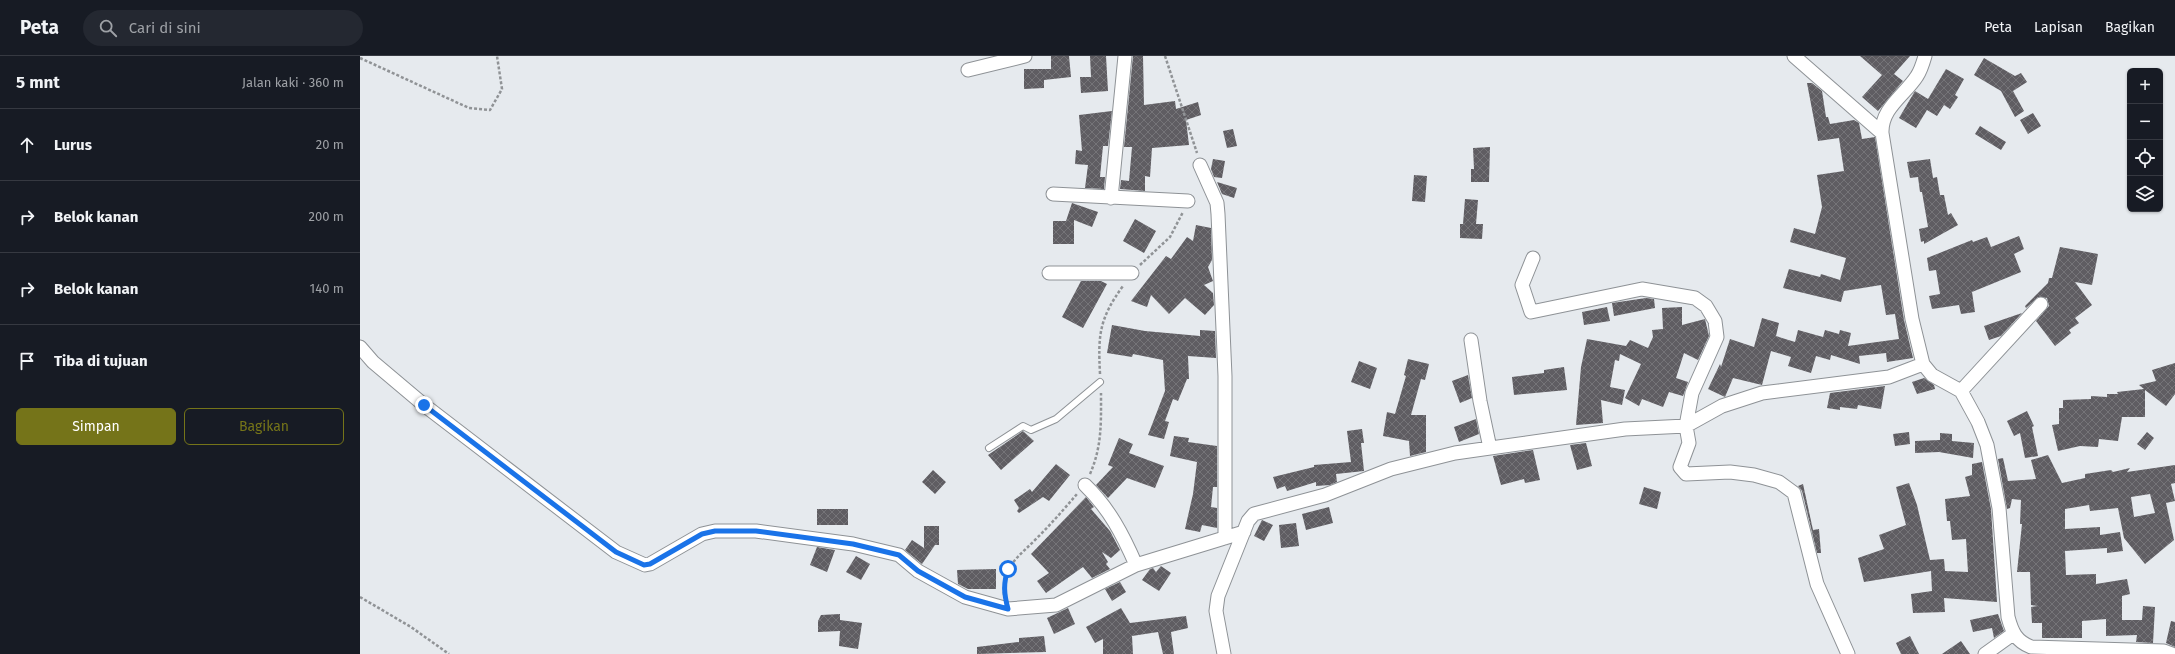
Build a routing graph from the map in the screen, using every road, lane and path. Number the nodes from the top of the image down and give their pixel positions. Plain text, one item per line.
1 (497, 56) edge
2 (1025, 56) edge
3 (1125, 56) edge
4 (1166, 56) edge
5 (1794, 56) edge
6 (1925, 56) edge
7 (360, 58) edge
8 (968, 70) dead end
9 (1882, 133) junction
10 (1200, 165) joint
11 (1053, 194) dead end
12 (1111, 198) junction
13 (1188, 201) joint
14 (1533, 258) dead end
15 (1049, 273) dead end
16 (1132, 273) junction
17 (2040, 304) dead end
18 (1471, 340) dead end
19 (360, 346) edge
20 (1923, 364) junction
21 (1100, 382) junction
22 (1961, 391) junction
23 (1686, 426) junction
24 (989, 448) dead end
25 (1490, 448) junction
26 (1085, 485) junction
27 (1244, 532) junction
28 (1225, 538) junction
29 (1136, 565) junction
30 (360, 596) edge
31 (1008, 609) junction
32 (2013, 634) junction
33 (449, 654) edge
34 (1224, 654) edge
35 (1848, 654) edge
36 (1985, 654) edge
37 (2172, 654) edge

1 - 7 path
2 - 8 street
3 - 12 street
4 - 10 path
5 - 9 street
6 - 9 street
9 - 20 street
10 - 28 street
11 - 12 street
12 - 13 street
13 - 16 path
14 - 23 street
15 - 16 street
16 - 21 path
17 - 22 street
18 - 25 street
19 - 31 street
20 - 22 street
20 - 23 street
21 - 24 lane
21 - 26 path
22 - 32 street
23 - 25 street
23 - 35 street
25 - 27 street
26 - 29 street
26 - 31 path
27 - 28 street
27 - 34 street
28 - 29 street
29 - 31 street
30 - 33 path
32 - 36 street
32 - 37 street

